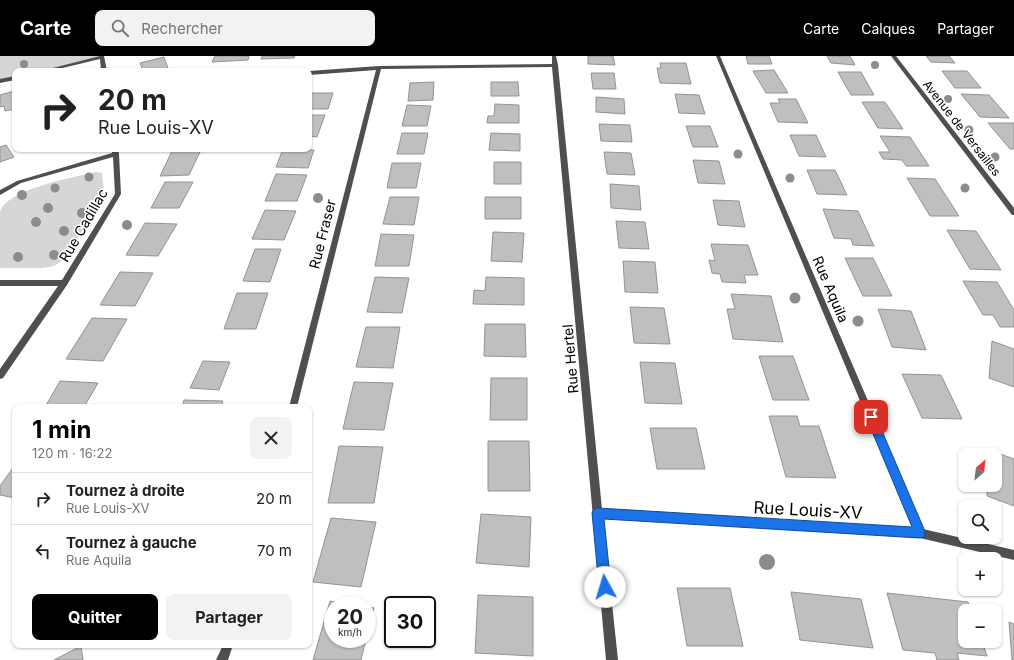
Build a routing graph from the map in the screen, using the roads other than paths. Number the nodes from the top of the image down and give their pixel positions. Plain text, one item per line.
1 (554, 56) edge
2 (718, 56) edge
3 (893, 56) edge
4 (102, 57) edge
5 (555, 65) junction
6 (56, 68) edge
7 (104, 68) edge
8 (379, 68) junction
9 (312, 73) edge
10 (12, 79) edge
11 (0, 81) edge
12 (115, 152) edge
13 (0, 193) edge
14 (1014, 213) edge
15 (0, 283) edge
16 (64, 283) junction
17 (0, 376) edge
18 (294, 404) edge
19 (598, 513) junction
20 (920, 533) junction
21 (1014, 555) edge
22 (227, 648) edge
23 (222, 660) edge
24 (612, 660) edge

1 - 5 street, Rue Hertel
2 - 20 street, Rue Aquila
3 - 14 street, Avenue de Versailles
4 - 6 street
4 - 7 street
5 - 8 street
5 - 19 street, Rue Hertel
8 - 9 street
8 - 18 street, Rue Fraser
10 - 11 street
12 - 13 street, Rue Cadillac
12 - 16 street, Rue Cadillac
15 - 16 street, Rue Cadillac
16 - 17 street, Rue Cadillac
19 - 20 street, Rue Louis-XV
19 - 24 street, Rue Hertel
20 - 21 street, Rue Louis-XV
22 - 23 street

